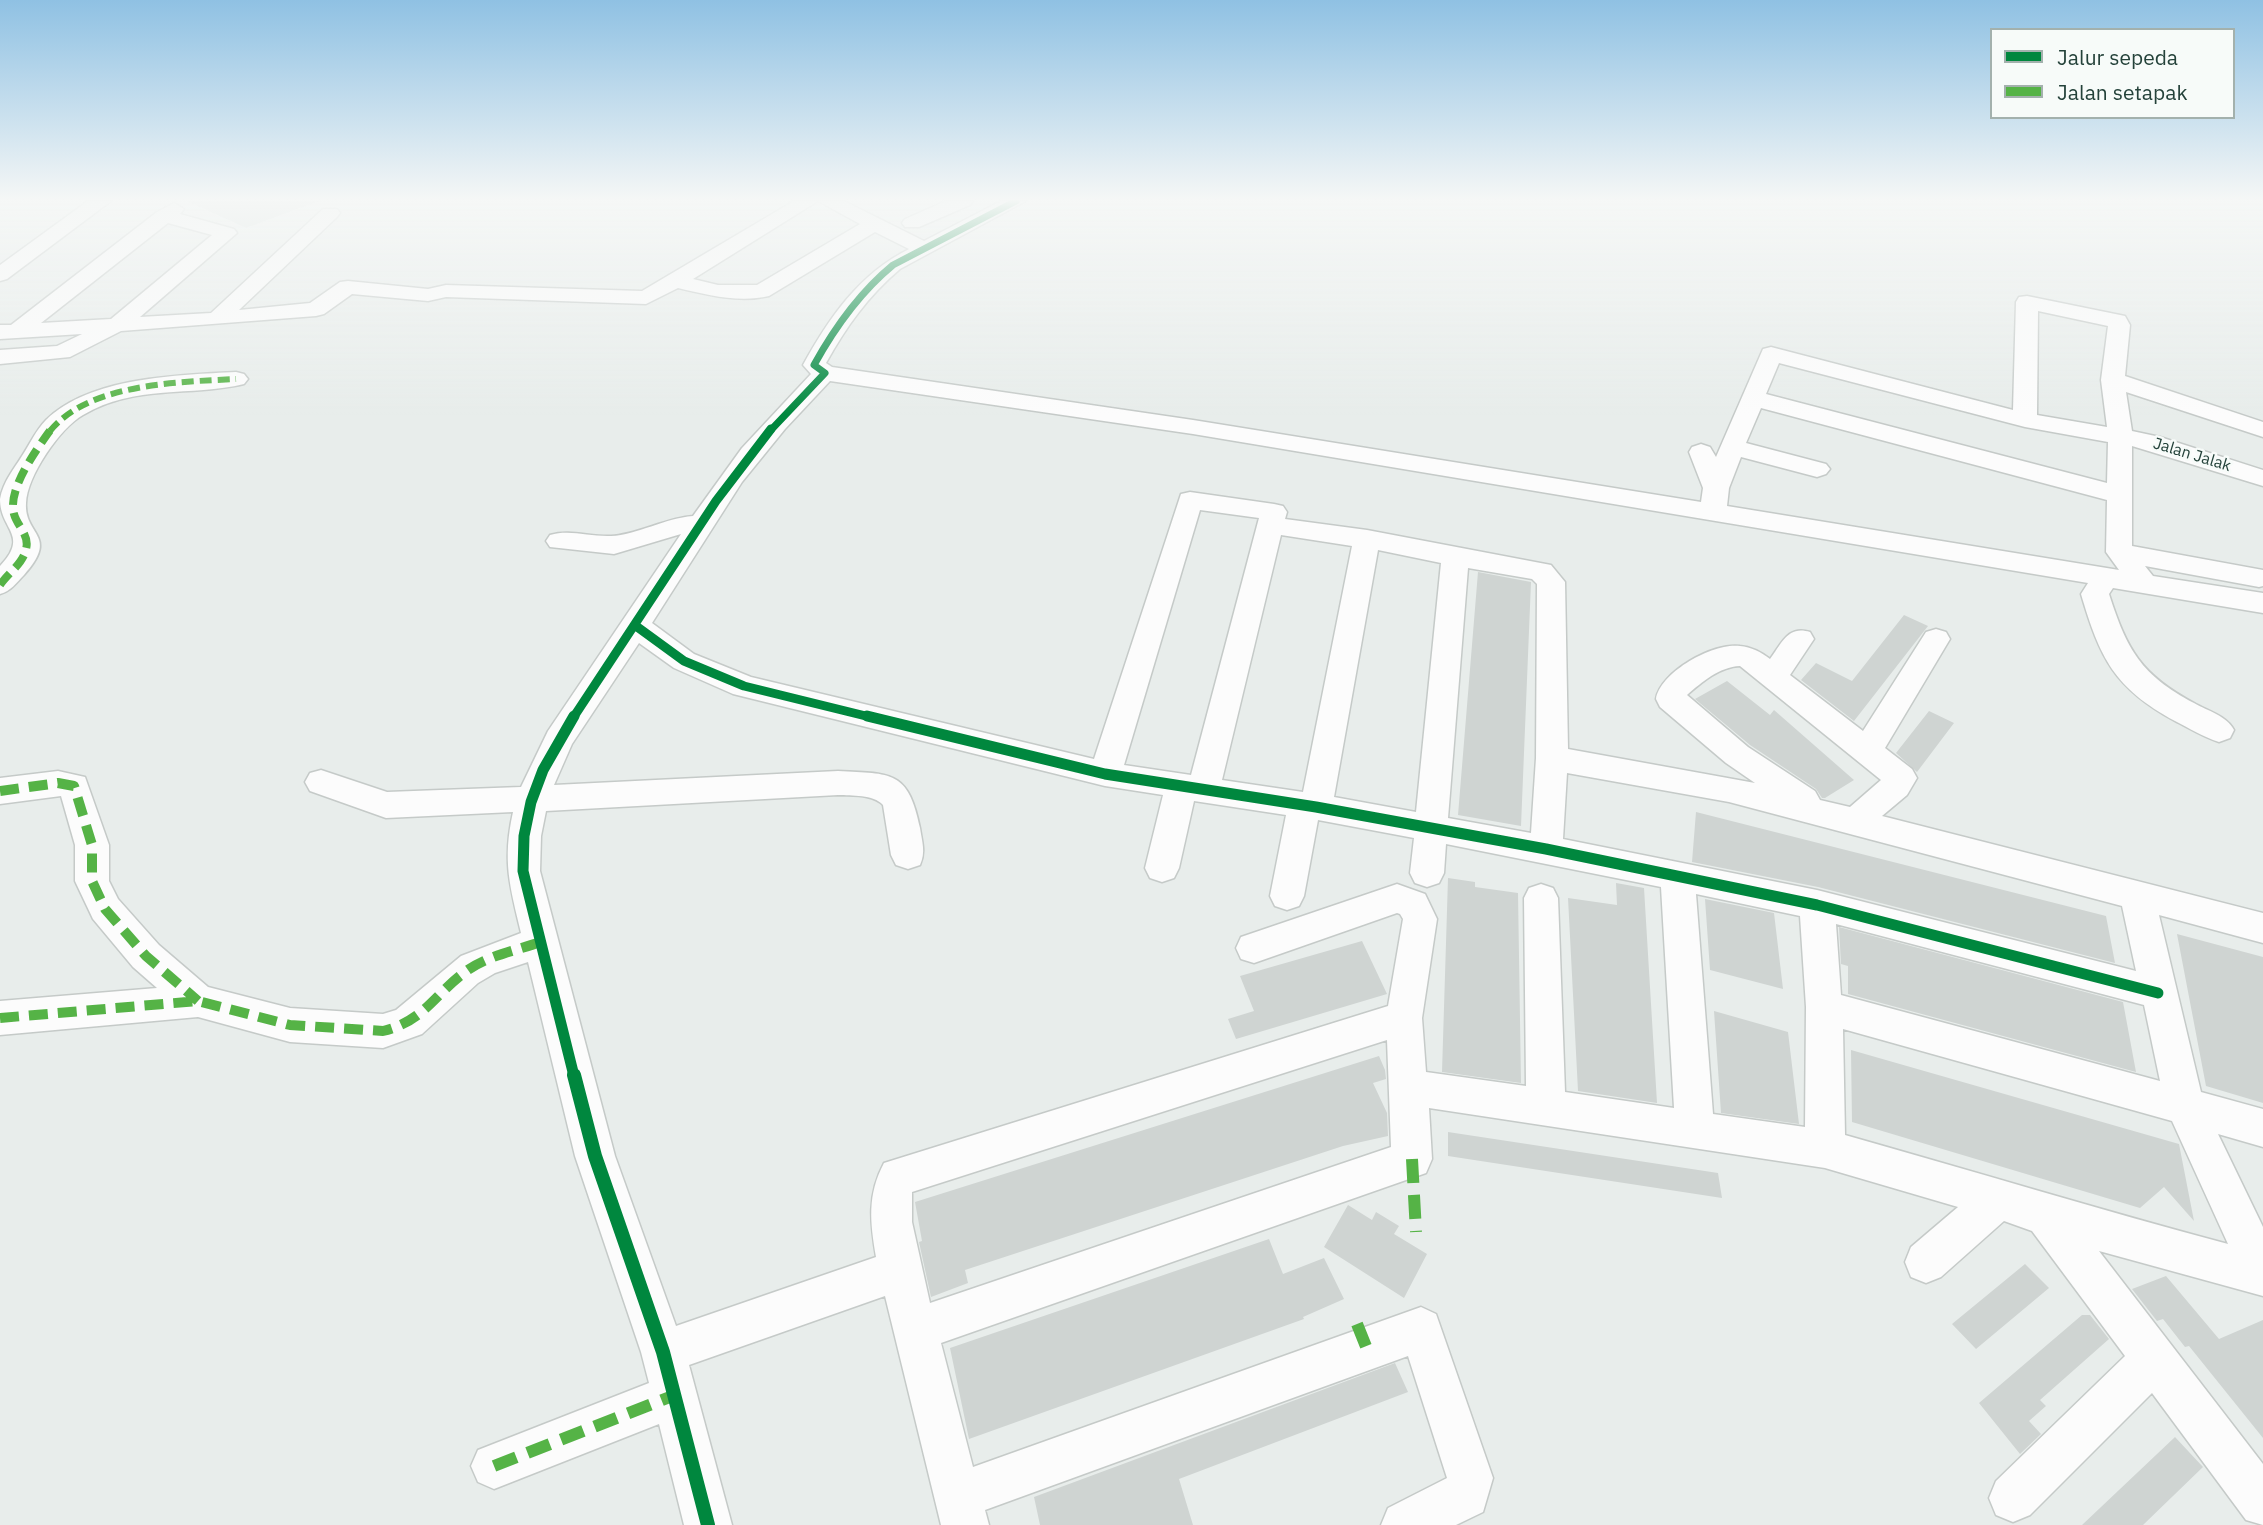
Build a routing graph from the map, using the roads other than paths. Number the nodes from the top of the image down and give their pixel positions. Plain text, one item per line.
1 (88, 272) edge
2 (180, 272) edge
3 (266, 272) edge
4 (690, 272) edge
5 (793, 272) edge
6 (885, 272) edge
7 (675, 281) junction
8 (217, 319) junction
9 (117, 325) junction
10 (8, 331) edge
11 (0, 357) edge
12 (821, 362) junction
13 (236, 379) dead end
14 (2113, 380) junction
15 (1752, 398) junction
16 (2025, 420) junction
17 (2263, 430) edge
18 (2120, 435) junction
19 (1733, 447) junction
20 (1701, 453) dead end
21 (1817, 469) dead end
22 (2263, 478) edge
23 (2120, 495) junction
24 (1715, 500) junction
25 (701, 524) junction
26 (1270, 525) junction
27 (1367, 539) junction
28 (559, 541) dead end
29 (1455, 557) junction
30 (2112, 564) junction
31 (0, 585) edge
32 (2261, 590) edge
33 (636, 626) junction
34 (1800, 639) dead end
35 (1936, 639) dead end
36 (1773, 677) junction
37 (2220, 730) dead end
38 (1868, 750) junction
39 (1552, 758) junction
40 (1105, 774) junction
41 (321, 782) dead end
42 (1192, 789) junction
43 (0, 791) edge
44 (533, 799) junction
45 (1310, 806) junction
46 (1864, 817) junction
47 (1429, 829) junction
48 (1546, 849) junction
49 (908, 855) dead end
50 (1162, 868) dead end
51 (1427, 873) dead end
52 (1678, 879) junction
53 (2137, 894) junction
54 (1287, 895) dead end
55 (1541, 898) dead end
56 (1816, 905) junction
57 (2263, 928) edge
58 (540, 942) junction
59 (1254, 948) dead end
60 (2158, 993) junction
61 (198, 1001) junction
62 (1824, 1007) junction
63 (0, 1018) edge
64 (1404, 1018) junction
65 (1408, 1087) junction
66 (2186, 1107) junction
67 (1546, 1108) junction
68 (2263, 1128) edge
69 (1695, 1130) junction
70 (1825, 1149) junction
71 (1999, 1199) junction
72 (2046, 1216) junction
73 (1926, 1262) dead end
74 (900, 1270) junction
75 (2263, 1274) edge
76 (915, 1329) junction
77 (663, 1352) junction
78 (2153, 1360) junction
79 (675, 1395) junction
80 (494, 1466) dead end
81 (2013, 1498) dead end
82 (2263, 1503) edge
83 (962, 1510) edge
84 (708, 1525) edge
85 (1405, 1525) edge

1 - 10 street
2 - 9 street
3 - 8 street
4 - 7 street
5 - 7 street
6 - 12 street
7 - 8 street
8 - 9 street
9 - 10 street
9 - 11 street
12 - 24 street
12 - 25 street
13 - 31 street
14 - 16 street
14 - 17 street
14 - 18 street
15 - 16 street, Jalan Jalak
15 - 19 street
15 - 23 street
16 - 18 street, Jalan Jalak
18 - 22 street, Jalan Jalak
18 - 23 street
19 - 21 street
19 - 24 street
20 - 24 street
23 - 30 street
24 - 30 street
25 - 28 street
25 - 33 street
26 - 27 street
26 - 40 street
26 - 42 street
27 - 29 street
27 - 45 street
29 - 39 street
29 - 47 street
30 - 32 street
30 - 32 street
30 - 37 street
33 - 40 street
33 - 44 street
34 - 36 street
35 - 38 street
36 - 38 street
36 - 46 street
38 - 46 street
39 - 46 street
39 - 48 street
40 - 42 street
41 - 44 street
42 - 45 street
42 - 50 street
43 - 61 street
44 - 49 street
44 - 58 street
45 - 47 street
45 - 54 street
46 - 53 street
47 - 48 street
47 - 51 street
48 - 52 street
52 - 56 street
52 - 69 street
53 - 57 street
53 - 60 street
55 - 67 street
56 - 60 street
56 - 62 street
58 - 61 street
58 - 77 street
59 - 64 street
60 - 66 street
61 - 63 street
62 - 66 street
62 - 70 street
64 - 65 street
64 - 74 street
65 - 67 street
65 - 76 street
66 - 68 street
66 - 75 street
67 - 69 street
69 - 70 street
70 - 71 street
71 - 72 street
71 - 73 street
72 - 75 street
72 - 78 street
74 - 76 street
74 - 77 street
76 - 83 street
77 - 79 street
78 - 81 street
78 - 82 street
79 - 80 street
79 - 84 street
83 - 85 street

